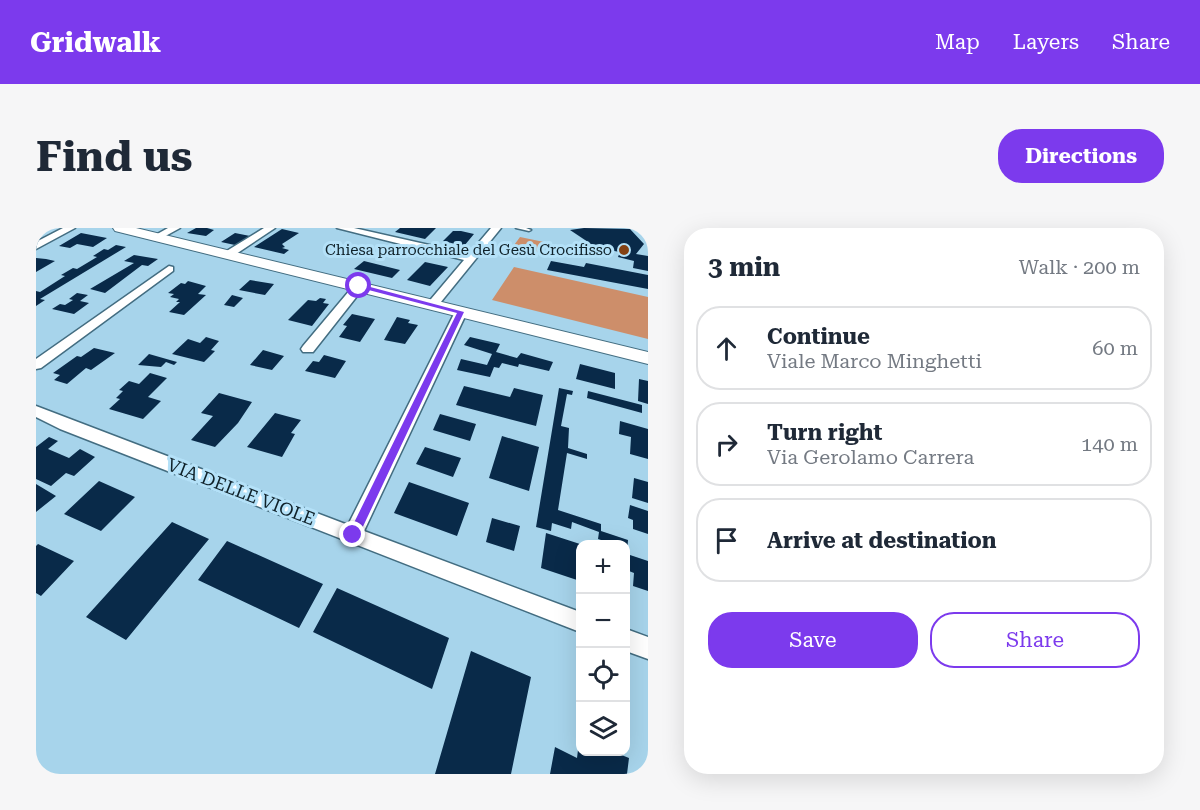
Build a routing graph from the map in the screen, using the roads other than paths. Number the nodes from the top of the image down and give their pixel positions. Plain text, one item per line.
1 (70, 228) edge
2 (120, 228) edge
3 (175, 228) edge
4 (270, 228) edge
5 (342, 228) edge
6 (496, 228) edge
7 (518, 228) edge
8 (529, 230) dead end
9 (157, 237) junction
10 (36, 246) edge
11 (228, 254) junction
12 (471, 258) junction
13 (170, 269) dead end
14 (359, 286) junction
15 (432, 305) junction
16 (461, 312) junction
17 (308, 349) dead end
18 (648, 358) edge
19 (36, 365) edge
20 (36, 411) edge
21 (353, 535) junction
22 (576, 620) edge
23 (630, 641) edge
24 (648, 648) edge

1 - 10 street
2 - 9 street
3 - 9 street
4 - 11 street
5 - 12 street
6 - 12 street
7 - 8 lane
9 - 11 street
11 - 14 street
12 - 15 street
13 - 19 street
14 - 15 street
14 - 17 street
15 - 16 street
16 - 18 street
16 - 21 street
20 - 21 street, VIA DELLE VIOLE
21 - 22 street, VIA DELLE VIOLE
23 - 24 street

